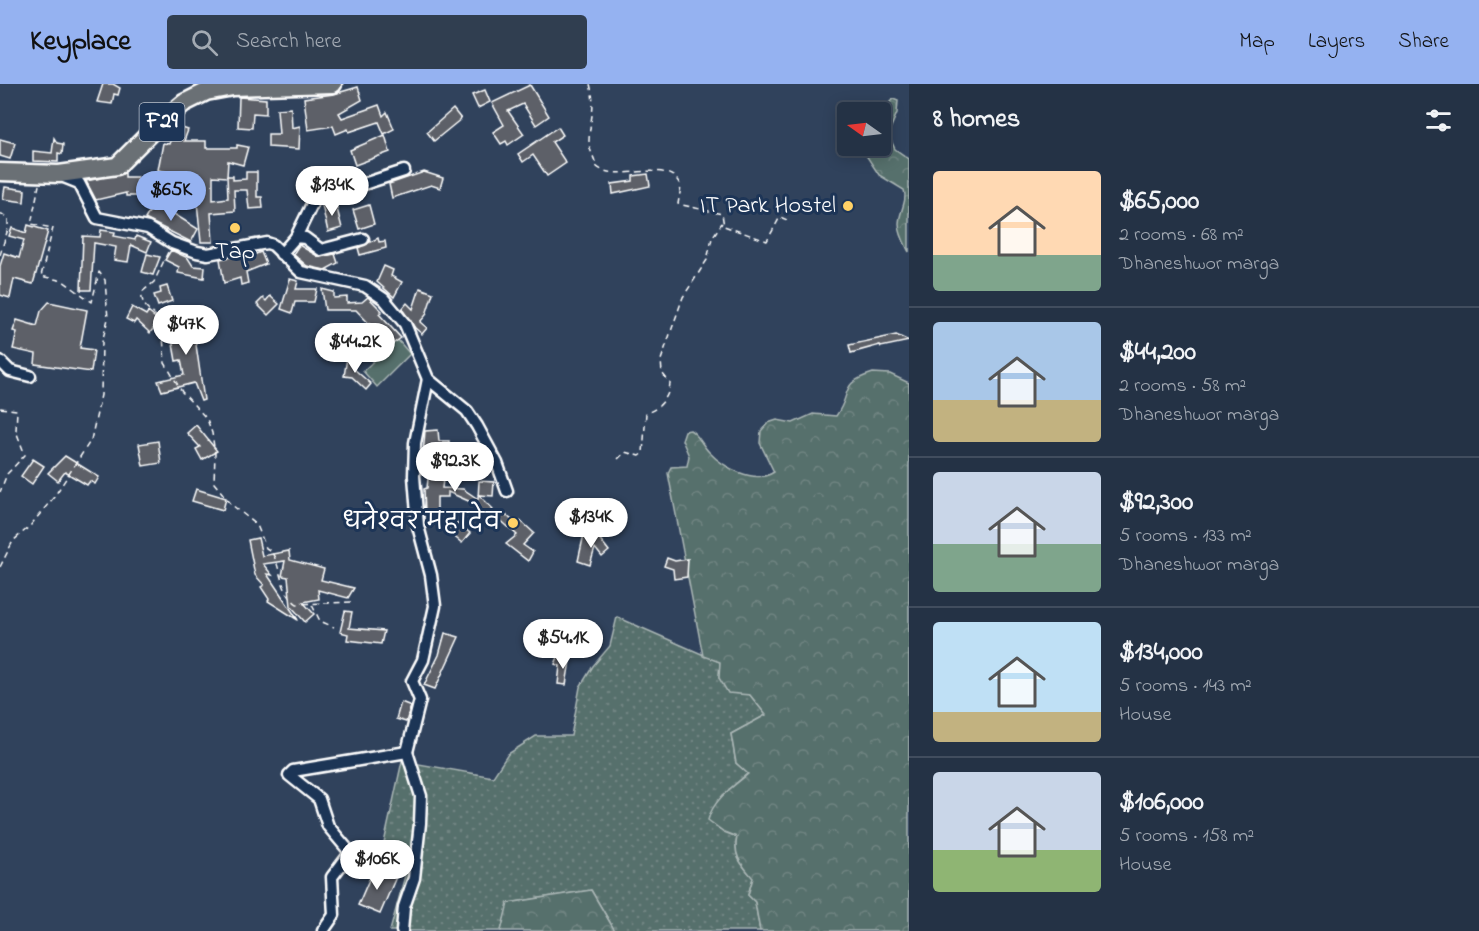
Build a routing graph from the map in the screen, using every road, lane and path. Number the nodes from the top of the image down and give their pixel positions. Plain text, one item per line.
1 (333, 84) edge
2 (590, 84) edge
3 (404, 171) dead end
4 (0, 172) edge
5 (41, 174) junction
6 (59, 174) junction
7 (0, 213) edge
8 (787, 220) dead end
9 (722, 222) junction
10 (296, 237) junction
11 (363, 238) dead end
12 (172, 243) junction
13 (281, 254) junction
14 (0, 255) edge
15 (0, 361) edge
16 (30, 376) dead end
17 (428, 379) junction
18 (0, 408) edge
19 (618, 459) dead end
20 (507, 491) dead end
21 (0, 492) edge
22 (0, 567) edge
23 (353, 602) dead end
24 (312, 604) junction
25 (334, 627) dead end
26 (407, 752) junction
27 (323, 931) edge
28 (402, 931) edge

1 - 6 main road, F29
2 - 9 path
3 - 10 street
4 - 5 main road, F29
5 - 6 main road, F29
5 - 22 path
6 - 12 street
7 - 14 path
8 - 9 path
9 - 19 path
10 - 11 street
10 - 13 street
12 - 13 street
12 - 24 path
13 - 17 street
15 - 16 street
17 - 20 street
17 - 26 street
18 - 21 path
23 - 24 path
24 - 25 path
26 - 27 street
26 - 28 street

